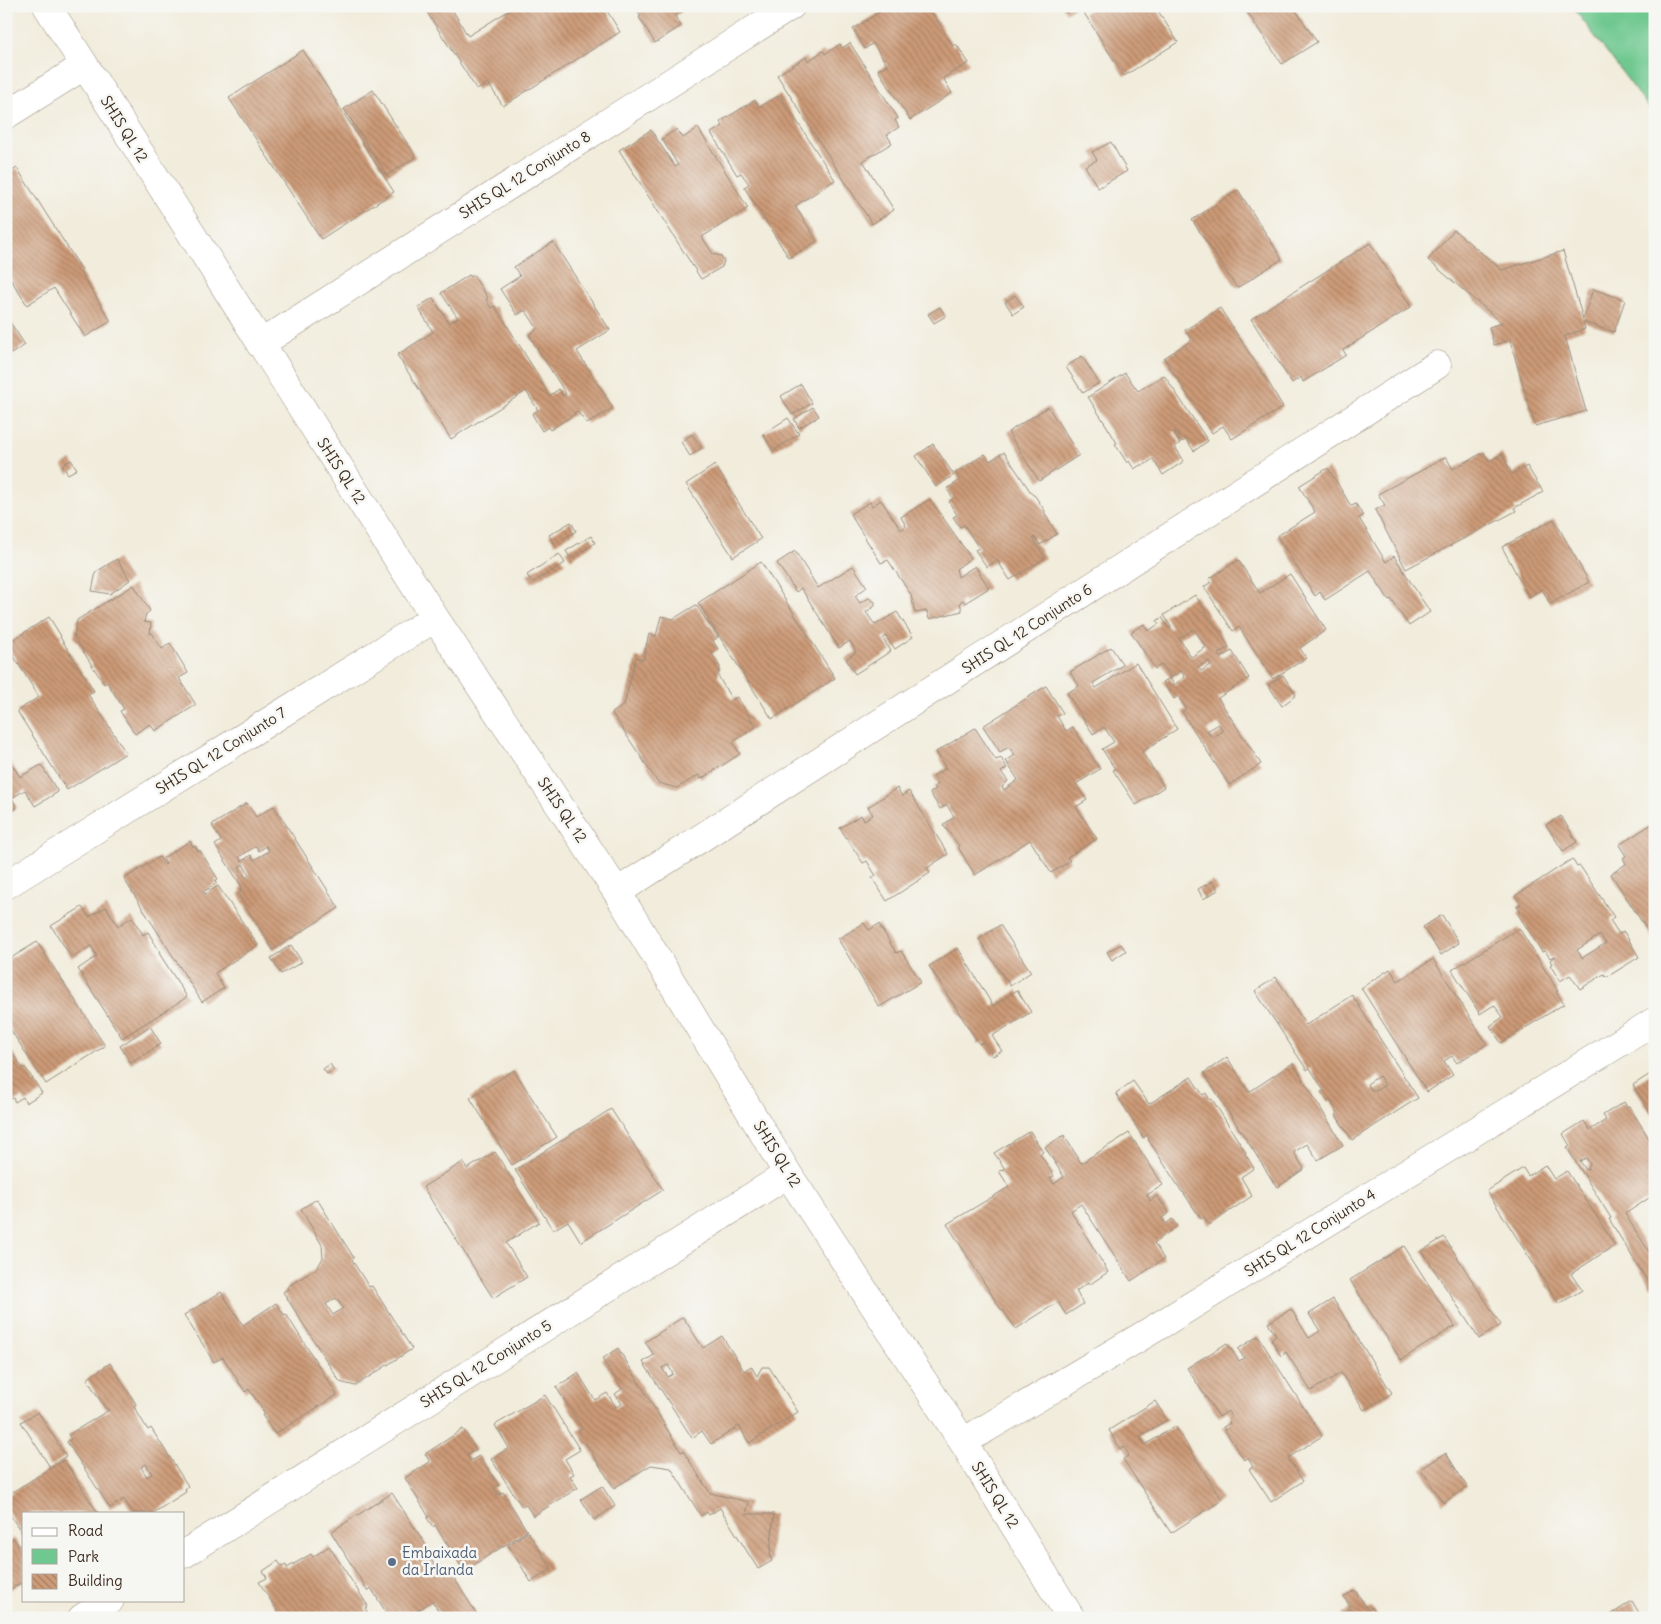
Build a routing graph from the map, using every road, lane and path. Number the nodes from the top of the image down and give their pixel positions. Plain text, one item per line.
1 (47, 6) edge
2 (791, 6) edge
3 (84, 66) junction
4 (6, 115) edge
5 (260, 344) junction
6 (1436, 365) dead end
7 (435, 618) junction
8 (6, 885) edge
9 (617, 892) junction
10 (1655, 1021) edge
11 (788, 1174) junction
12 (962, 1442) junction
13 (185, 1553) edge
14 (107, 1602) edge
15 (82, 1618) edge
16 (1071, 1618) edge

1 - 3 street, SHIS QL 12
2 - 5 street, SHIS QL 12 Conjunto 8
3 - 4 street
3 - 5 street, SHIS QL 12
5 - 7 street, SHIS QL 12
6 - 9 street, SHIS QL 12 Conjunto 6
7 - 8 street, SHIS QL 12 Conjunto 7
7 - 9 street, SHIS QL 12
9 - 11 street, SHIS QL 12
10 - 12 street, SHIS QL 12 Conjunto 4
11 - 12 street, SHIS QL 12
11 - 13 street, SHIS QL 12 Conjunto 5
12 - 16 street, SHIS QL 12
14 - 15 street

